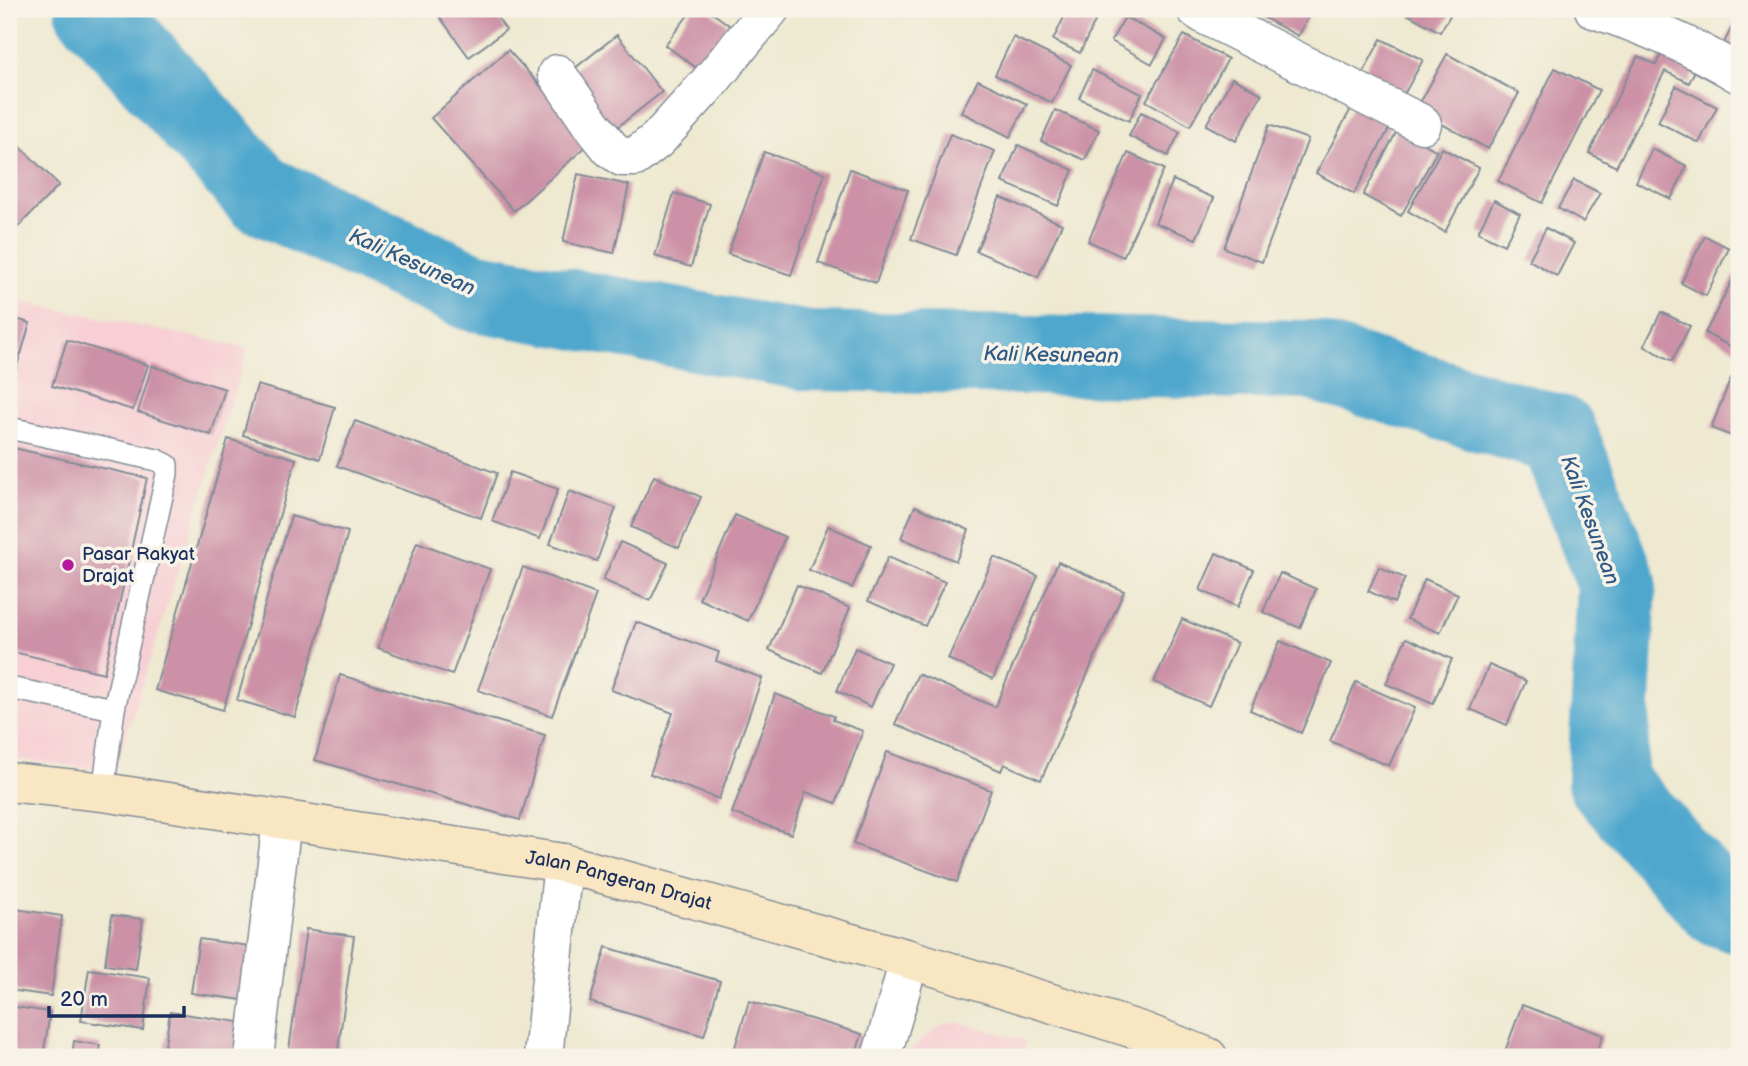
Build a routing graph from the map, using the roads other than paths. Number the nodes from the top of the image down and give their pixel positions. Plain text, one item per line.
1 (770, 9) edge
2 (1196, 9) edge
3 (1594, 9) edge
4 (556, 74) dead end
5 (1739, 74) edge
6 (1422, 124) dead end
7 (9, 428) edge
8 (9, 688) edge
9 (114, 709) junction
10 (9, 782) edge
11 (103, 792) junction
12 (282, 820) junction
13 (563, 863) junction
14 (909, 958) junction
15 (1191, 1054) edge
16 (254, 1057) edge
17 (543, 1057) edge
18 (881, 1057) edge

1 - 4 street
2 - 6 street
3 - 5 street
7 - 9 lane
8 - 9 lane
9 - 11 lane
10 - 11 street, Jalan Pangeran Drajat
11 - 12 street, Jalan Pangeran Drajat
12 - 13 street, Jalan Pangeran Drajat
12 - 16 street
13 - 14 street, Jalan Pangeran Drajat
13 - 17 street
14 - 15 street, Jalan Pangeran Drajat
14 - 18 street

